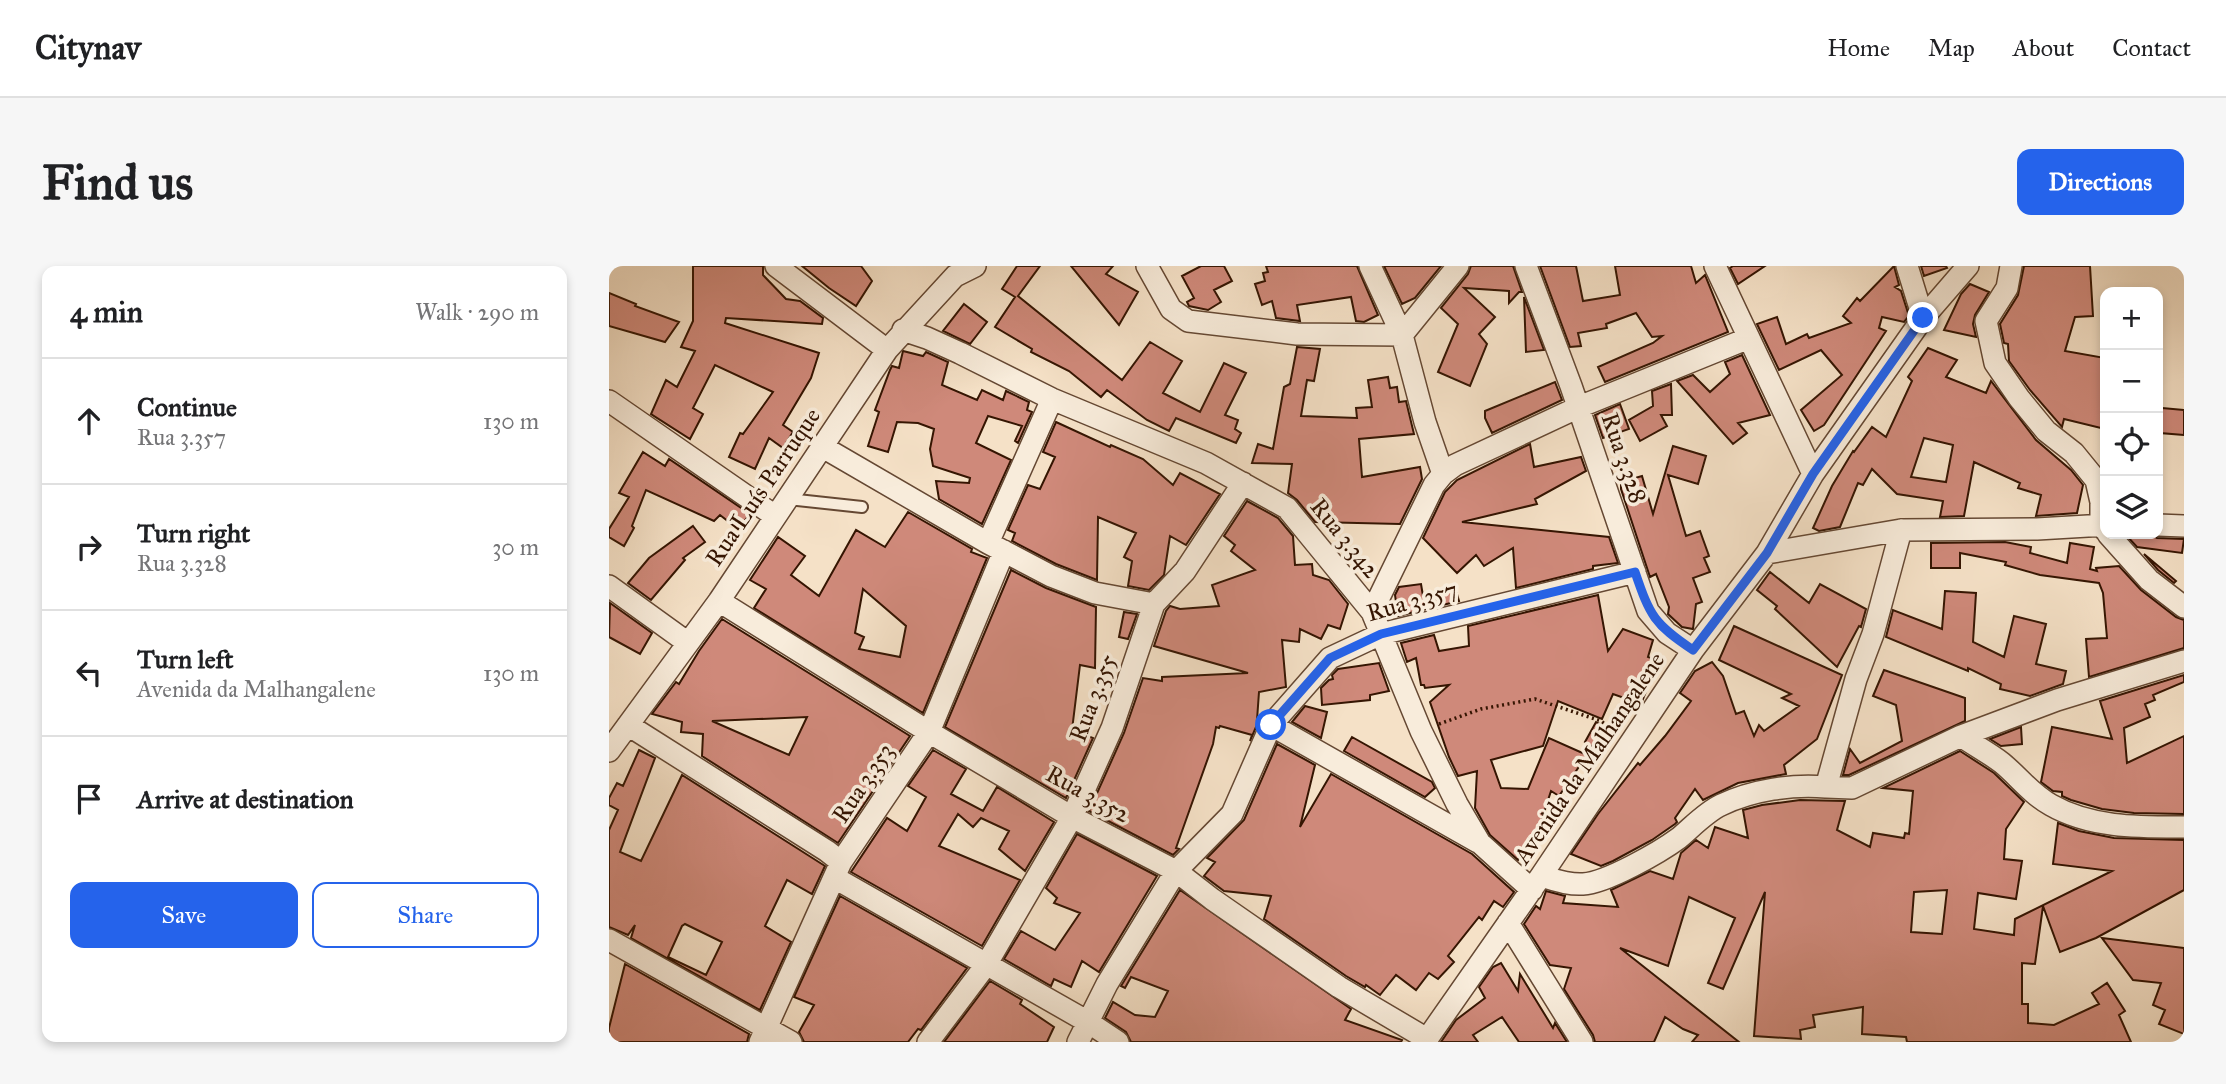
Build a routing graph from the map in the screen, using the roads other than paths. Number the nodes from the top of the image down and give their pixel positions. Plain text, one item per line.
1 (776, 266) edge
2 (975, 266) edge
3 (1147, 266) edge
4 (1370, 266) edge
5 (1458, 266) edge
6 (1526, 266) edge
7 (1715, 266) edge
8 (1907, 266) edge
9 (1968, 266) edge
10 (2011, 266) edge
11 (953, 271) edge
12 (1923, 318) junction
13 (903, 330) junction
14 (1402, 335) junction
15 (1748, 338) junction
16 (887, 349) junction
17 (1052, 399) junction
18 (609, 401) edge
19 (1579, 407) junction
20 (821, 446) junction
21 (1443, 474) junction
22 (1813, 474) junction
23 (1243, 483) junction
24 (2100, 498) edge
25 (781, 507) junction
26 (862, 507) dead end
27 (2163, 525) edge
28 (2184, 526) edge
29 (2100, 529) edge
30 (1902, 530) junction
31 (2113, 539) edge
32 (996, 547) junction
33 (1767, 553) junction
34 (1635, 572) junction
35 (609, 586) edge
36 (719, 601) junction
37 (1154, 604) junction
38 (2184, 607) edge
39 (1373, 612) junction
40 (1381, 634) junction
41 (688, 643) junction
42 (1693, 650) junction
43 (2184, 661) edge
44 (628, 725) junction
45 (1271, 725) junction
46 (929, 732) junction
47 (1961, 736) junction
48 (609, 751) edge
49 (1826, 787) junction
50 (1072, 817) junction
51 (2184, 827) edge
52 (1480, 843) junction
53 (838, 870) junction
54 (1176, 871) junction
55 (1536, 883) junction
56 (1508, 923) junction
57 (609, 940) edge
58 (986, 965) junction
59 (1088, 1022) junction
60 (763, 1035) edge
61 (1426, 1040) edge
62 (791, 1042) edge
63 (928, 1042) edge
64 (1078, 1042) edge
65 (1118, 1042) edge
66 (1582, 1042) edge

1 - 16 street
2 - 11 street, Rua Luís Parruque
3 - 14 street
4 - 14 street
5 - 14 street
6 - 19 street, Rua 3.328
7 - 15 street
8 - 12 street
9 - 12 street, Avenida da Malhangalene
10 - 24 street
11 - 13 street, Rua Luís Parruque
12 - 22 street, Avenida da Malhangalene
13 - 16 street, Rua Luís Parruque
13 - 17 street, Rua 3.342
14 - 21 street
15 - 19 street
15 - 22 street
16 - 20 street, Rua Luís Parruque
17 - 23 street, Rua 3.342
17 - 32 street, Rua 3.353
18 - 25 street
19 - 21 street
19 - 34 street, Rua 3.328
20 - 25 street, Rua Luís Parruque
20 - 32 street
21 - 39 street
22 - 33 street, Avenida da Malhangalene
23 - 37 street, Rua 3.355
23 - 39 street, Rua 3.342
25 - 26 lane
25 - 36 street, Rua Luís Parruque
27 - 28 street
29 - 30 street
30 - 33 street
30 - 49 street
31 - 38 street
32 - 37 street
32 - 46 street, Rua 3.353
33 - 42 street, Avenida da Malhangalene
34 - 40 street, Rua 3.357
34 - 42 street, Rua 3.328
35 - 41 street
36 - 41 street, Rua Luís Parruque
36 - 46 street, Rua 3.352
37 - 50 street, Rua 3.355
39 - 40 street, Rua 3.342
40 - 45 street, Rua 3.357
40 - 52 street, Rua 3.342
41 - 44 street, Rua Luís Parruque
42 - 55 street, Avenida da Malhangalene
43 - 47 street
44 - 48 street, Rua Luís Parruque
44 - 53 street
45 - 52 street
45 - 54 street, Rua 3.357
46 - 50 street, Rua 3.352
46 - 53 street, Rua 3.353
47 - 49 street
47 - 51 street
49 - 55 street
50 - 54 street, Rua 3.352
50 - 58 street, Rua 3.355
52 - 55 street, Rua 3.342
53 - 58 street
53 - 60 street, Rua 3.353
54 - 59 street, Rua 3.357
54 - 61 street, Rua 3.352
55 - 56 street, Avenida da Malhangalene
56 - 61 street, Avenida da Malhangalene
56 - 66 street
57 - 60 street
58 - 59 street
58 - 63 street, Rua 3.355
59 - 64 street, Rua 3.357
59 - 65 street
60 - 62 street

